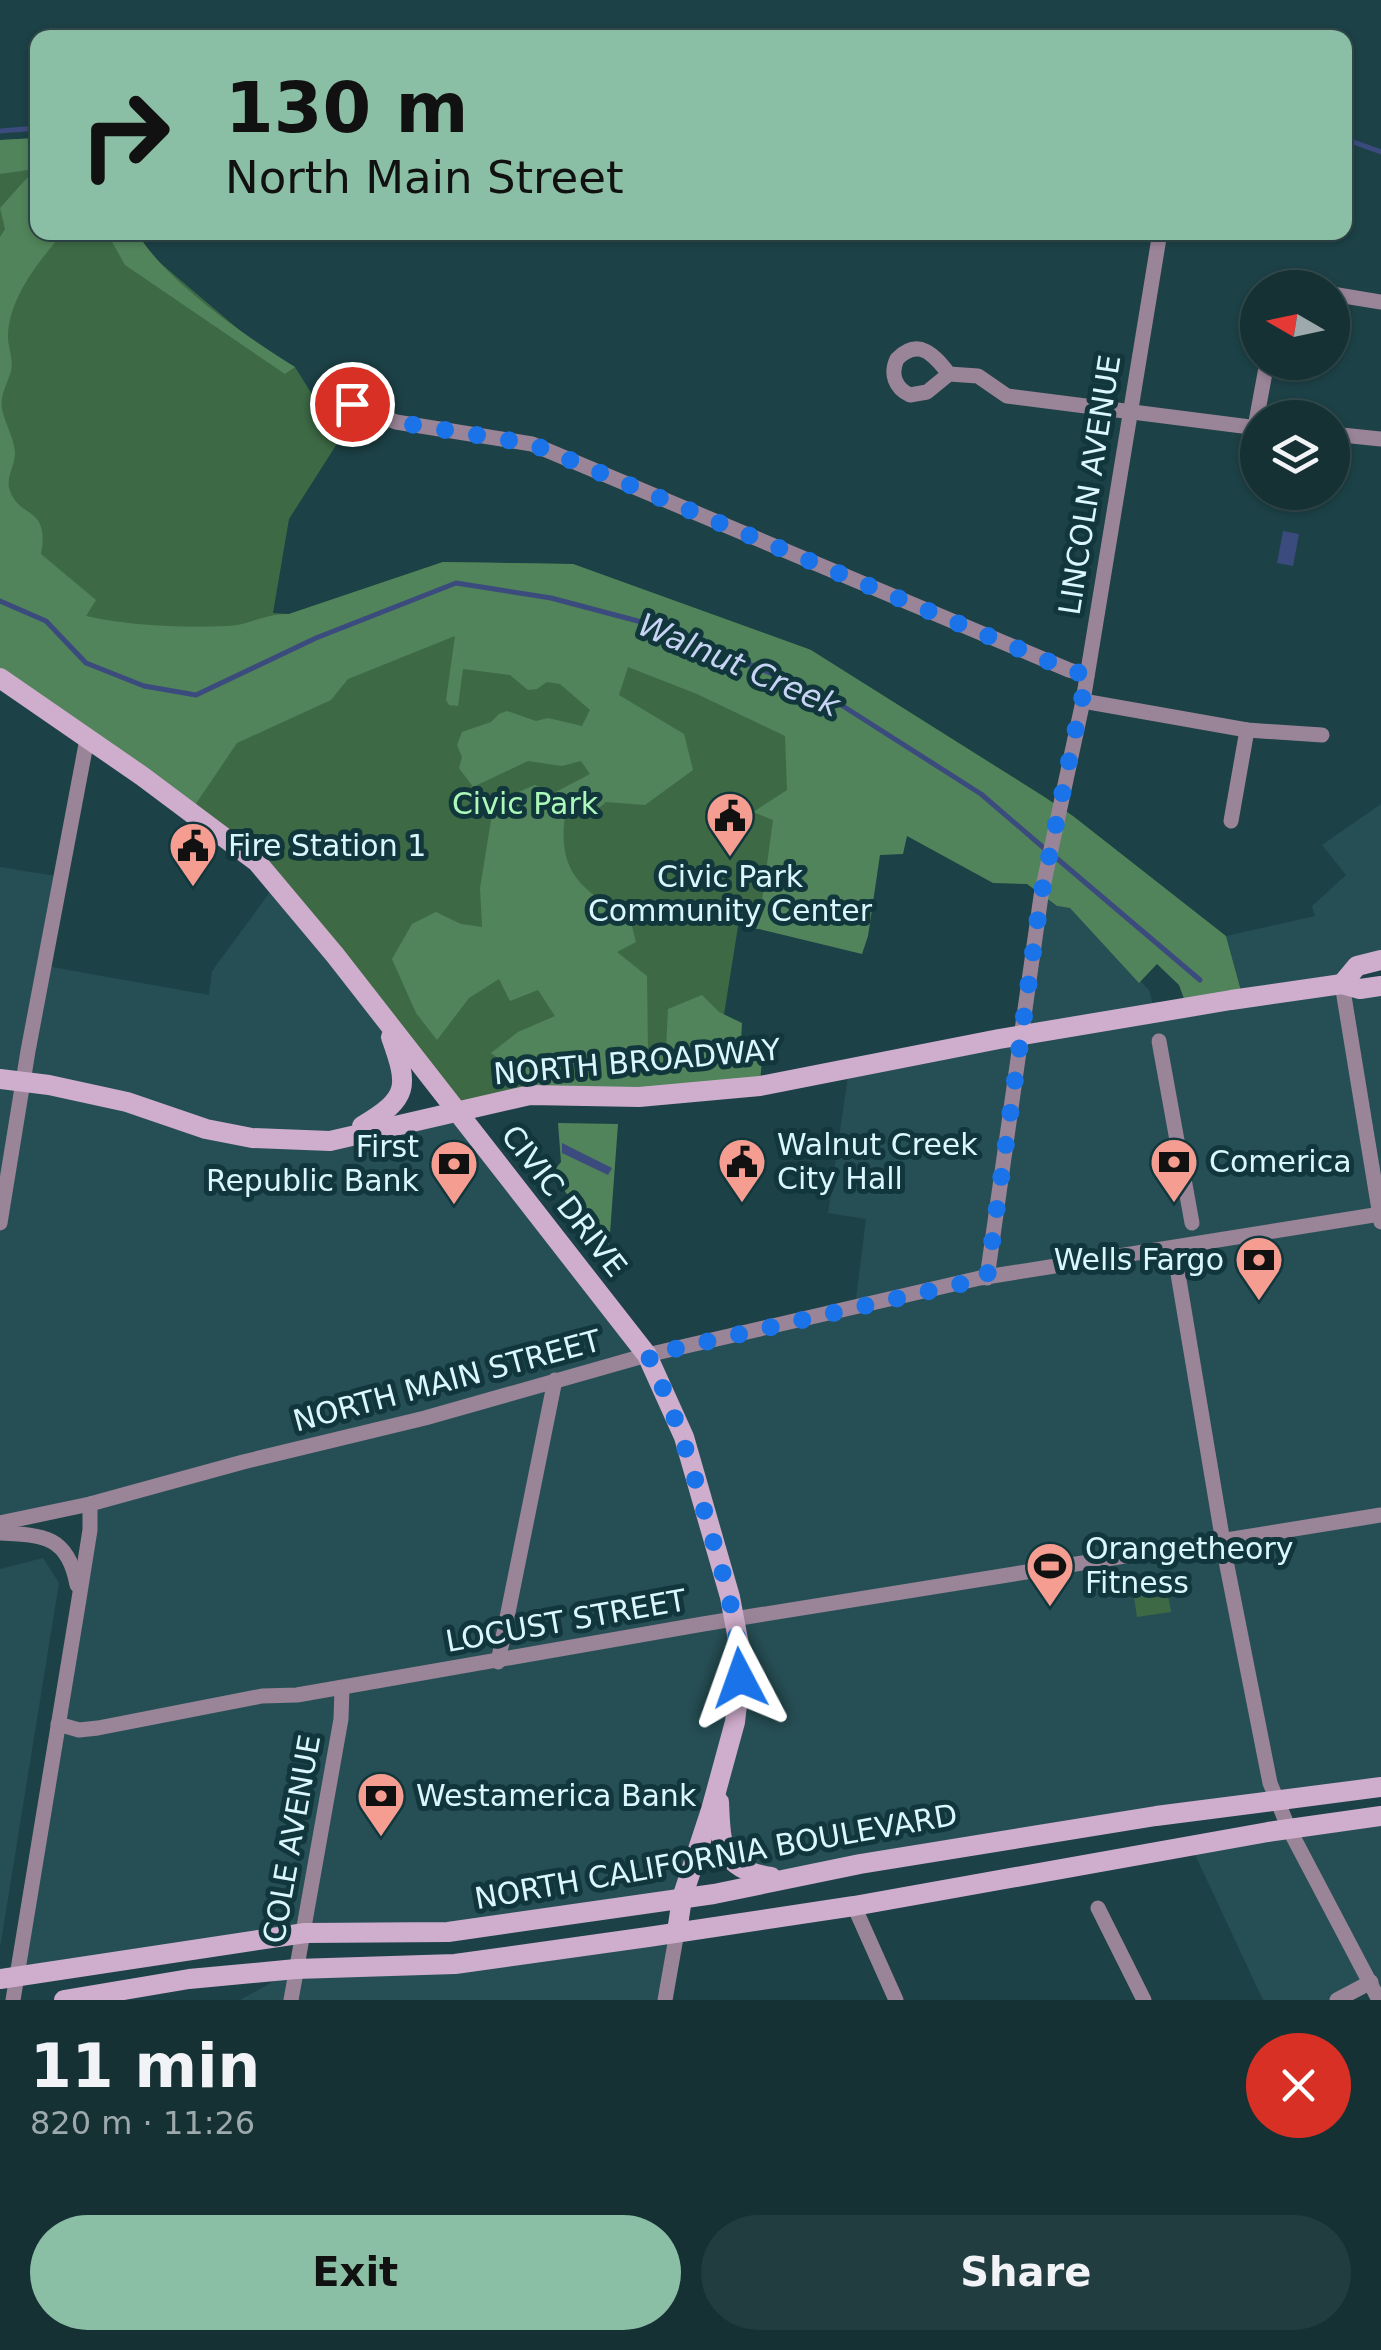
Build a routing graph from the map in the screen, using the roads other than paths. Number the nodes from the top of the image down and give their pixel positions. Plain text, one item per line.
1 (1159, 240) edge
2 (1350, 297) edge
3 (1381, 302) edge
4 (949, 374) dead end
5 (352, 404) dead end
6 (1130, 414) junction
7 (1240, 425) edge
8 (1350, 436) edge
9 (1381, 439) edge
10 (1087, 675) junction
11 (0, 678) edge
12 (1083, 700) junction
13 (1247, 730) junction
14 (1322, 734) dead end
15 (87, 739) junction
16 (1231, 821) dead end
17 (1381, 960) edge
18 (1342, 984) junction
19 (1381, 986) edge
20 (383, 1016) junction
21 (1020, 1037) junction
22 (1159, 1041) dead end
23 (0, 1079) edge
24 (24, 1081) junction
25 (458, 1112) junction
26 (338, 1140) junction
27 (1380, 1217) edge
28 (1192, 1222) dead end
29 (0, 1223) edge
30 (1174, 1250) junction
31 (987, 1278) junction
32 (648, 1355) junction
33 (555, 1380) junction
34 (90, 1504) junction
35 (1381, 1515) edge
36 (0, 1523) edge
37 (0, 1533) edge
38 (1223, 1540) junction
39 (80, 1599) junction
40 (735, 1620) junction
41 (498, 1662) junction
42 (342, 1688) junction
43 (58, 1724) junction
44 (718, 1784) junction
45 (1381, 1786) edge
46 (1276, 1801) junction
47 (1381, 1816) edge
48 (1289, 1829) junction
49 (782, 1879) junction
50 (682, 1898) junction
51 (854, 1906) junction
52 (1098, 1908) dead end
53 (676, 1932) junction
54 (305, 1933) junction
55 (296, 1969) junction
56 (9, 1978) edge
57 (1371, 1982) junction
58 (13, 2000) edge
59 (64, 2000) edge
60 (291, 2000) edge
61 (665, 2000) edge
62 (896, 2000) edge
63 (1144, 2000) edge
64 (1338, 2000) edge
65 (1379, 2000) edge

1 - 6 street, LINCOLN AVENUE
2 - 3 street
4 - 6 street
5 - 10 street
6 - 7 street
6 - 10 street, LINCOLN AVENUE
8 - 9 street
10 - 12 street, LINCOLN AVENUE
11 - 15 main road, CIVIC DRIVE
12 - 13 street
12 - 21 street, LINCOLN AVENUE
13 - 14 street
13 - 16 street
15 - 20 main road, CIVIC DRIVE
15 - 24 street
17 - 18 main road, NORTH BROADWAY
18 - 19 main road, NORTH BROADWAY
18 - 21 main road, NORTH BROADWAY
18 - 27 street
20 - 25 main road, CIVIC DRIVE
20 - 26 main road
21 - 25 main road, NORTH BROADWAY
21 - 31 street, LINCOLN AVENUE
22 - 28 street
23 - 24 main road, NORTH BROADWAY
24 - 26 main road, NORTH BROADWAY
24 - 29 street
25 - 26 main road, NORTH BROADWAY
25 - 32 main road, CIVIC DRIVE
27 - 30 street, NORTH MAIN STREET
30 - 31 street, NORTH MAIN STREET
30 - 38 street
31 - 32 street, NORTH MAIN STREET
32 - 33 street, NORTH MAIN STREET
32 - 40 main road, CIVIC DRIVE
33 - 34 street, NORTH MAIN STREET
33 - 41 street
34 - 36 street, NORTH MAIN STREET
34 - 39 street
35 - 38 street, LOCUST STREET
37 - 39 street
38 - 40 street, LOCUST STREET
38 - 46 street
39 - 43 street
40 - 41 street, LOCUST STREET
40 - 44 main road, CIVIC DRIVE
41 - 42 street, LOCUST STREET
42 - 43 street, LOCUST STREET
42 - 54 street, COLE AVENUE
43 - 56 street
44 - 49 main road
44 - 50 main road, CIVIC DRIVE
45 - 46 main road, NORTH CALIFORNIA BOULEVARD
46 - 48 street
46 - 49 main road, NORTH CALIFORNIA BOULEVARD
47 - 48 main road, NORTH CALIFORNIA BOULEVARD
48 - 51 main road, NORTH CALIFORNIA BOULEVARD
48 - 57 street
49 - 50 main road, NORTH CALIFORNIA BOULEVARD
50 - 53 main road, CIVIC DRIVE
50 - 54 main road, NORTH CALIFORNIA BOULEVARD
51 - 53 main road, NORTH CALIFORNIA BOULEVARD
51 - 62 street
52 - 63 street
53 - 55 main road, NORTH CALIFORNIA BOULEVARD
53 - 61 street
54 - 55 street, COLE AVENUE
54 - 56 main road, NORTH CALIFORNIA BOULEVARD
55 - 59 main road, NORTH CALIFORNIA BOULEVARD
55 - 60 street, COLE AVENUE
56 - 58 street
57 - 64 street
57 - 65 street

